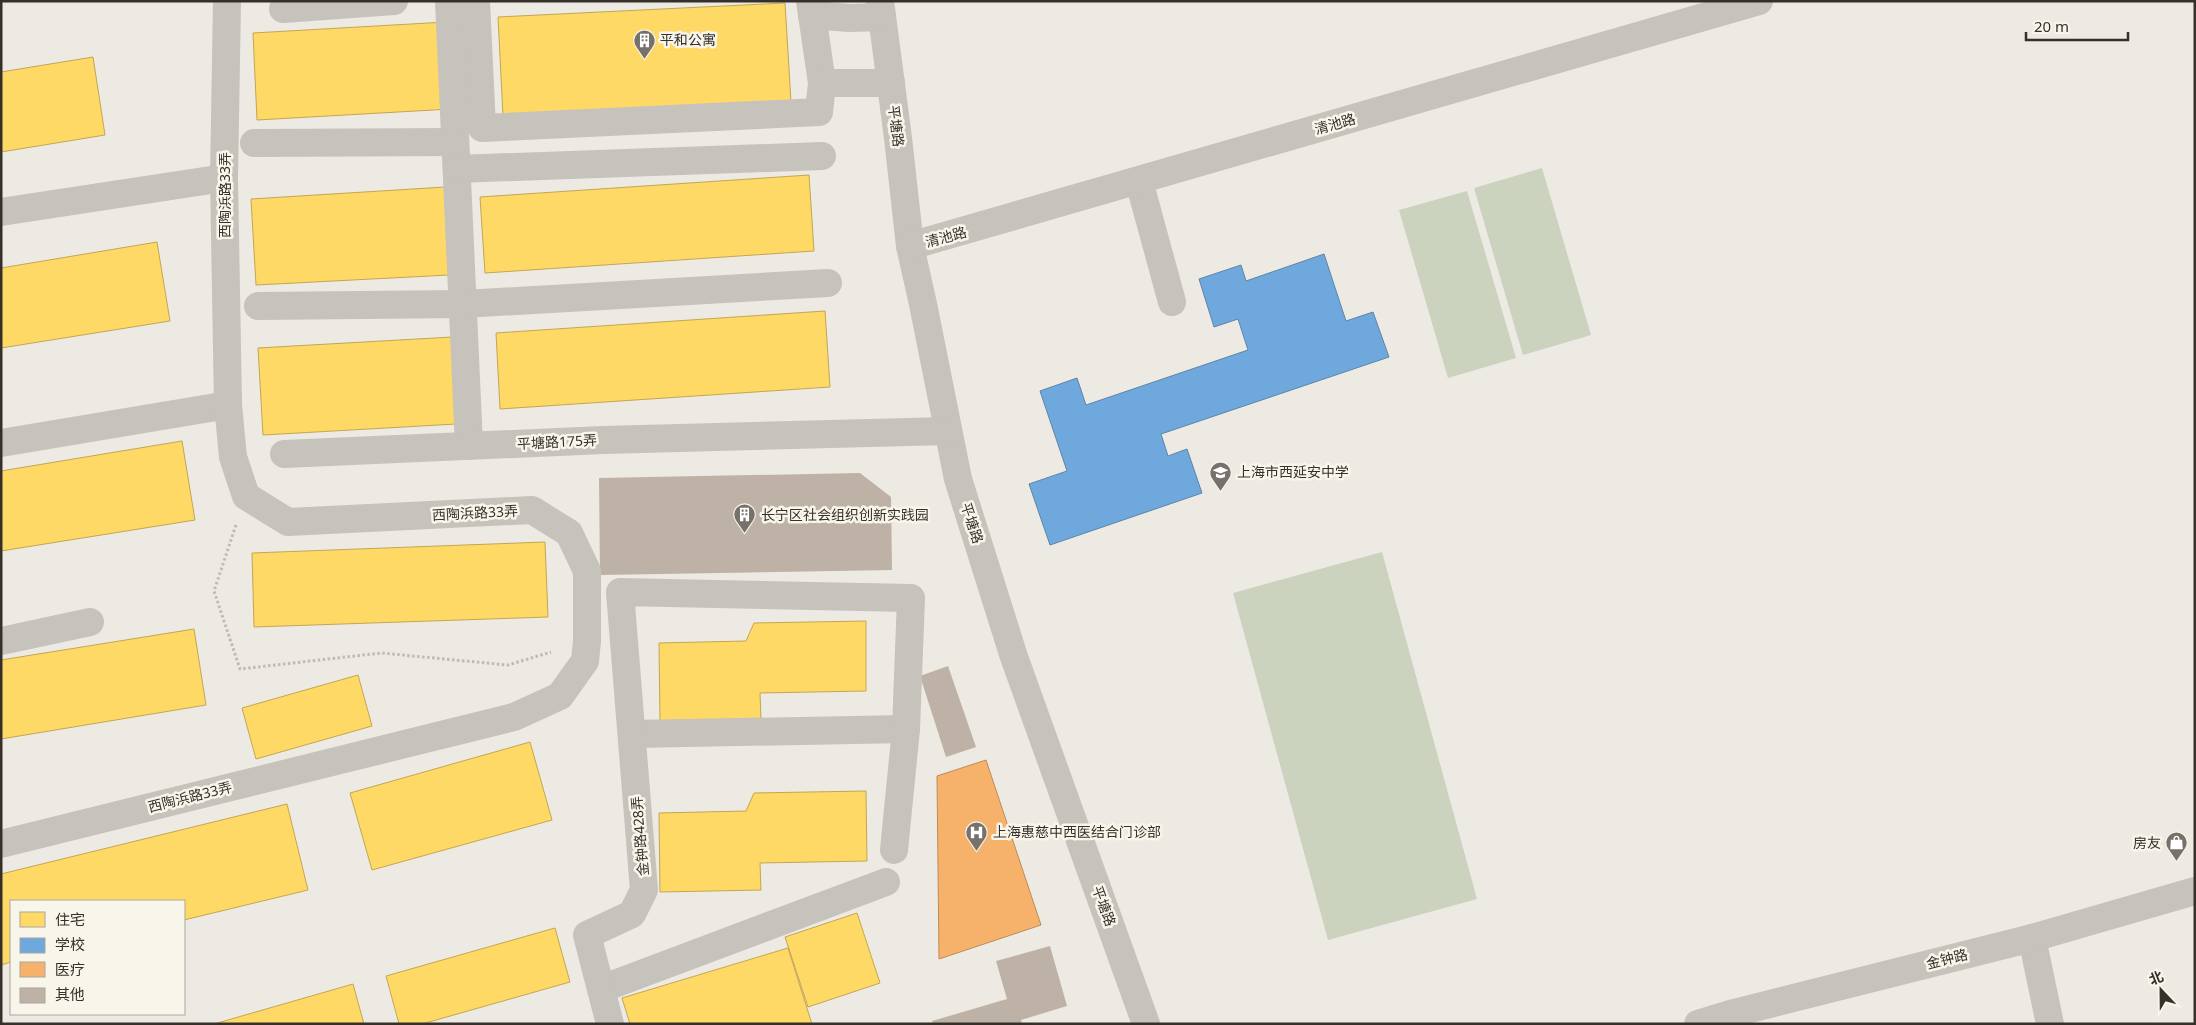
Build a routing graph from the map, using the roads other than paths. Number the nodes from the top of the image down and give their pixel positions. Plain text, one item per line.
1 (227, 1) edge
2 (394, 1) edge
3 (449, 1) edge
4 (476, 1) edge
5 (1759, 1) edge
6 (811, 8) edge
7 (283, 9) dead end
8 (881, 9) edge
9 (890, 83) junction
10 (822, 84) junction
11 (254, 143) dead end
12 (456, 156) junction
13 (822, 156) dead end
14 (224, 178) junction
15 (1139, 181) junction
16 (1, 212) edge
17 (910, 246) junction
18 (828, 283) dead end
19 (1172, 302) dead end
20 (463, 304) junction
21 (258, 306) dead end
22 (228, 405) junction
23 (948, 431) junction
24 (1, 443) edge
25 (470, 446) junction
26 (284, 454) dead end
27 (90, 622) dead end
28 (1, 641) edge
29 (906, 729) junction
30 (632, 734) junction
31 (1, 844) edge
32 (894, 850) dead end
33 (886, 882) dead end
34 (2195, 891) edge
35 (2032, 938) junction
36 (601, 989) junction
37 (610, 1024) edge
38 (1146, 1024) edge
39 (1698, 1024) edge
40 (2050, 1024) edge

1 - 14 street, 西陶浜路33弄
2 - 7 street
3 - 12 street
4 - 10 street
5 - 15 street, 清池路
6 - 8 street
6 - 10 street
8 - 9 street, 平塘路
9 - 10 street
9 - 17 street, 平塘路
11 - 12 street
12 - 13 street
12 - 20 street
14 - 16 street
14 - 22 street, 西陶浜路33弄
15 - 17 street, 清池路
15 - 19 street
17 - 23 street, 平塘路
18 - 20 street
20 - 21 street
20 - 25 street
22 - 24 street
22 - 31 street, 西陶浜路33弄
23 - 25 street, 平塘路175弄
23 - 38 street, 平塘路
25 - 26 street, 平塘路175弄
27 - 28 street
29 - 30 street
29 - 30 street
29 - 32 street
30 - 36 street, 金钟路428弄
33 - 36 street
34 - 35 street, 金钟路
35 - 39 street, 金钟路
35 - 40 street
36 - 37 street, 金钟路428弄

